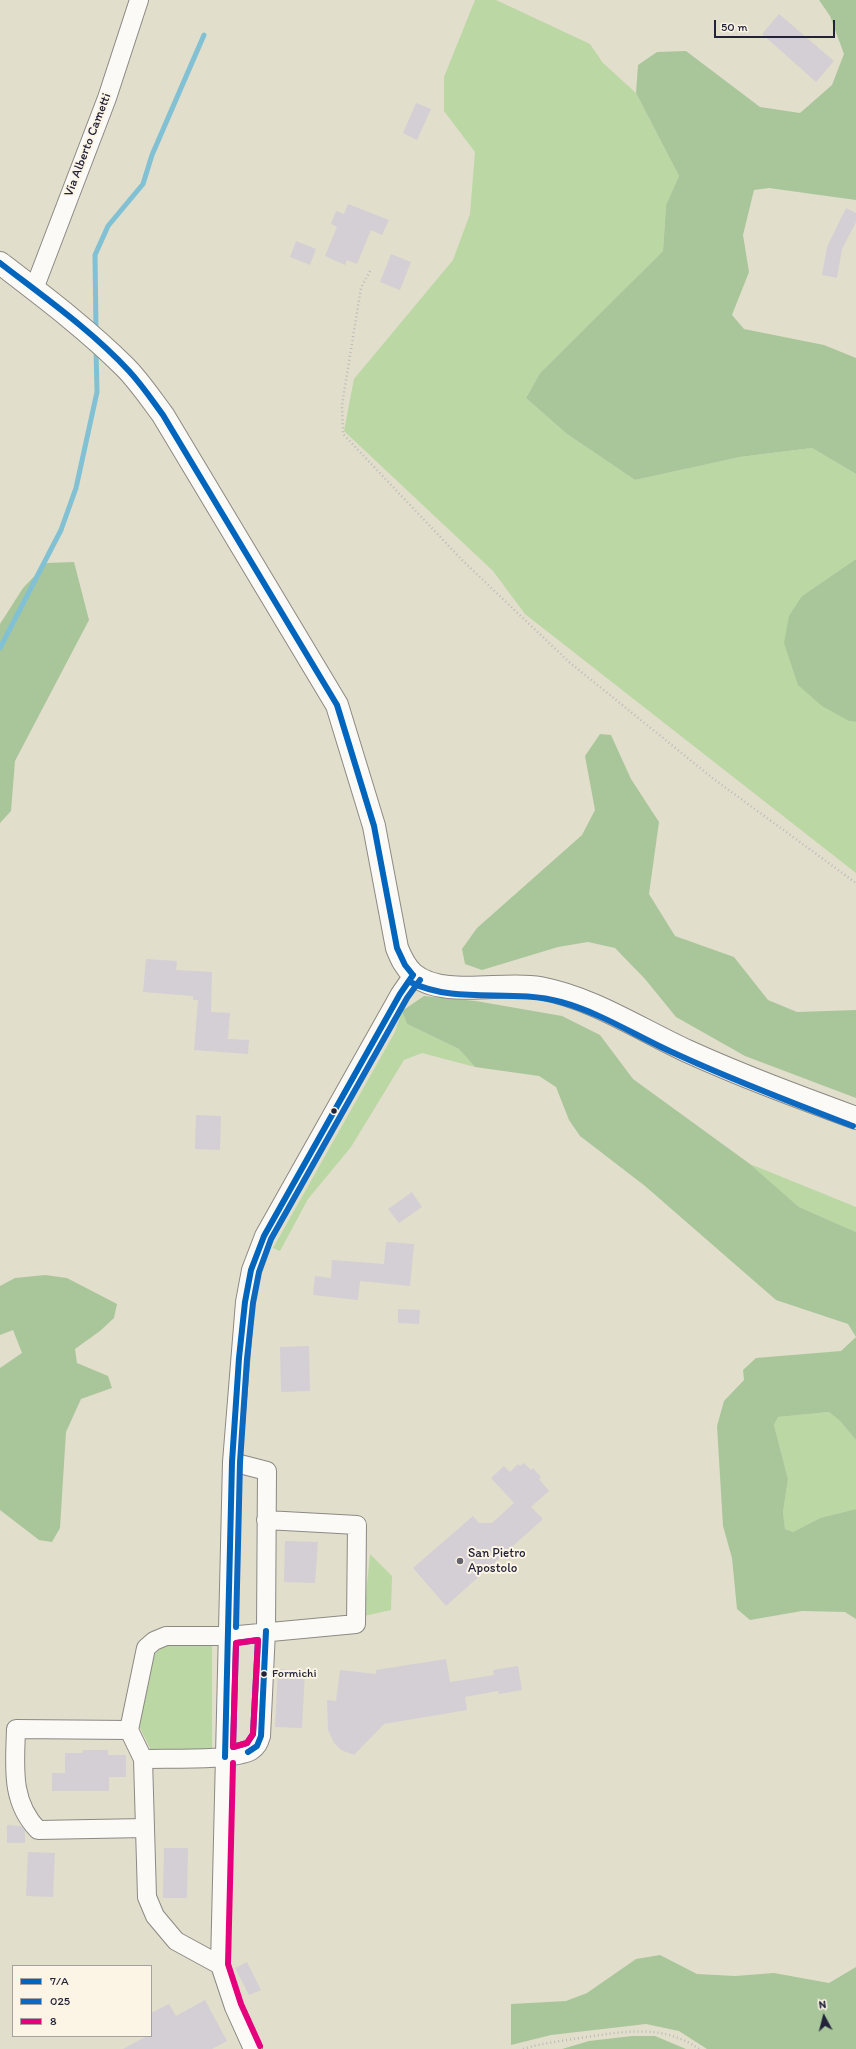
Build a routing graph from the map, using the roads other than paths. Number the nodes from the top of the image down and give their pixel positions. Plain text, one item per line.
1 (139, 0) edge
2 (0, 263) edge
3 (34, 289) junction
4 (413, 974) junction
5 (856, 1118) edge
6 (232, 1462) junction
7 (266, 1520) junction
8 (266, 1631) junction
9 (228, 1636) junction
10 (129, 1730) junction
11 (225, 1757) junction
12 (143, 1759) junction
13 (145, 1828) junction
14 (220, 1965) junction
15 (253, 2049) edge

1 - 3 street, Via Alberto Cametti
2 - 3 street
3 - 4 street
4 - 5 street
4 - 6 street
6 - 7 street
6 - 9 street
7 - 8 street
7 - 8 street
8 - 9 street
8 - 11 street
9 - 10 street
9 - 11 street
10 - 12 street
10 - 13 street
11 - 12 street
11 - 14 street
12 - 13 street
13 - 14 street
14 - 15 street

